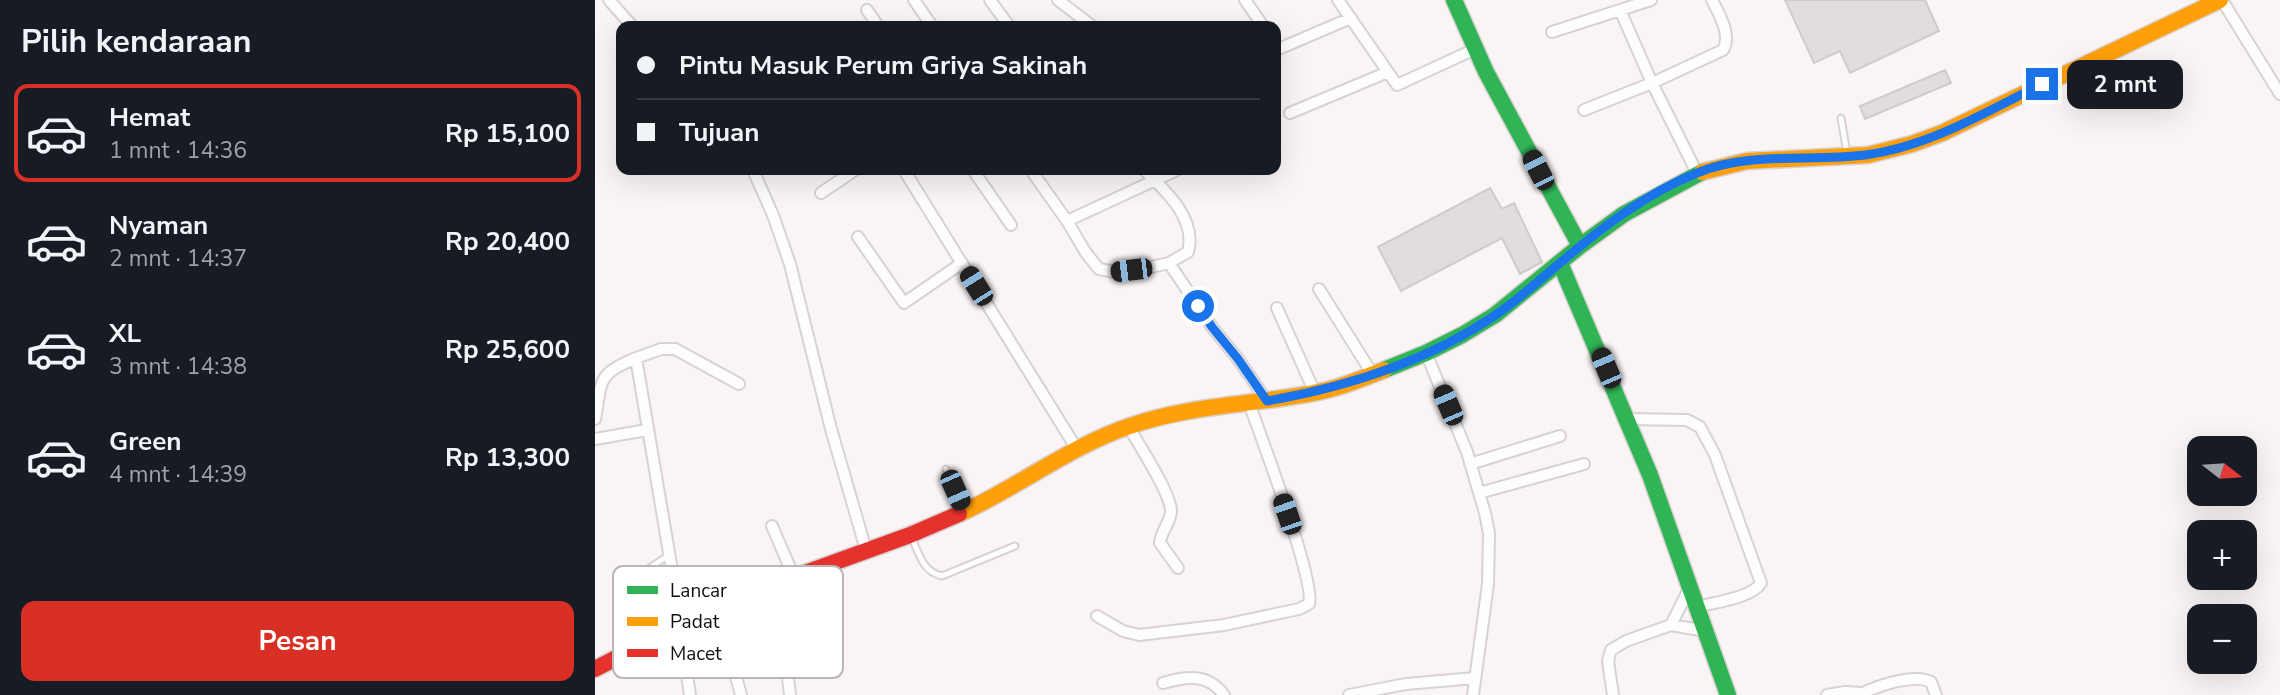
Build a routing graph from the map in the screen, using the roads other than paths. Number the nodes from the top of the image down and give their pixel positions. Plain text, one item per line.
1 (609, 0) edge
2 (914, 0) edge
3 (990, 0) edge
4 (1058, 0) edge
5 (1245, 0) edge
6 (1338, 0) edge
7 (1454, 0) edge
8 (1651, 0) edge
9 (1712, 0) edge
10 (2221, 0) edge
11 (867, 10) dead end
12 (1621, 10) junction
13 (1351, 18) junction
14 (628, 21) edge
15 (875, 21) edge
16 (929, 21) edge
17 (1005, 21) edge
18 (1085, 21) edge
19 (1260, 21) edge
20 (1552, 32) dead end
21 (1281, 46) edge
22 (1475, 49) junction
23 (1388, 72) junction
24 (1652, 83) junction
25 (2280, 94) edge
26 (1584, 110) dead end
27 (1290, 113) dead end
28 (1841, 118) dead end
29 (1847, 157) junction
30 (1697, 173) junction
31 (755, 175) edge
32 (848, 175) edge
33 (907, 175) edge
34 (976, 175) edge
35 (1035, 175) edge
36 (1149, 175) edge
37 (1167, 175) edge
38 (1156, 181) junction
39 (821, 193) dead end
40 (1067, 221) junction
41 (1011, 225) dead end
42 (858, 237) dead end
43 (1580, 246) junction
44 (962, 263) junction
45 (1169, 263) junction
46 (1560, 263) junction
47 (1319, 289) dead end
48 (1277, 308) dead end
49 (1426, 353) junction
50 (636, 358) junction
51 (1373, 374) junction
52 (739, 384) dead end
53 (1315, 393) junction
54 (1267, 401) junction
55 (1249, 403) junction
56 (595, 419) edge
57 (1627, 419) junction
58 (1128, 426) junction
59 (647, 430) junction
60 (1560, 436) dead end
61 (595, 439) edge
62 (1078, 451) junction
63 (1470, 464) junction
64 (1584, 464) dead end
65 (946, 469) dead end
66 (1479, 493) junction
67 (965, 511) junction
68 (772, 526) dead end
69 (910, 535) junction
70 (1015, 546) dead end
71 (866, 550) junction
72 (670, 554) junction
73 (652, 566) edge
74 (672, 566) edge
75 (789, 566) edge
76 (823, 566) edge
77 (1178, 568) dead end
78 (1690, 587) junction
79 (1698, 607) junction
80 (1097, 616) dead end
81 (1671, 625) junction
82 (1706, 631) junction
83 (613, 660) edge
84 (595, 669) edge
85 (736, 678) edge
86 (1475, 678) junction
87 (1163, 683) dead end
88 (1861, 694) edge
89 (741, 695) edge
90 (1224, 695) edge
91 (1349, 695) edge
92 (1473, 695) edge
93 (1613, 695) edge
94 (1728, 695) edge
95 (1827, 695) edge
96 (1936, 695) edge

1 - 14 street
2 - 16 street
3 - 17 street
4 - 18 street
5 - 19 street
6 - 13 street
7 - 22 main road
8 - 12 street
9 - 24 street
10 - 25 street
10 - 29 main road
11 - 15 street
12 - 20 street
12 - 24 street
13 - 21 street
13 - 23 street
22 - 23 street
22 - 43 main road
23 - 27 street
24 - 26 street
24 - 30 street
28 - 29 lane
29 - 30 main road
30 - 43 main road
31 - 71 street
32 - 39 street
33 - 44 street
34 - 41 street
35 - 40 street
36 - 38 street
37 - 38 street
38 - 40 street
38 - 45 street
40 - 45 street
42 - 44 street
43 - 46 main road
44 - 62 street
45 - 54 street
46 - 49 main road
46 - 57 main road
47 - 51 street
48 - 53 street
49 - 51 main road
49 - 63 street
50 - 52 street
50 - 56 street
50 - 59 street
51 - 53 main road
53 - 54 main road
54 - 55 main road
55 - 58 main road
55 - 80 street
57 - 78 main road
57 - 79 street
58 - 62 main road
58 - 77 street
59 - 61 street
59 - 72 street
60 - 63 street
62 - 67 main road
63 - 66 street
64 - 66 street
65 - 67 lane
66 - 86 street
67 - 69 main road
68 - 75 street
69 - 70 lane
69 - 71 main road
71 - 76 main road
72 - 73 lane
72 - 74 street
78 - 79 main road
78 - 81 street
79 - 82 main road
81 - 82 street
81 - 93 street
82 - 94 main road
83 - 84 main road
85 - 89 street
86 - 91 street
86 - 92 street
87 - 90 street
88 - 95 street
88 - 96 street

